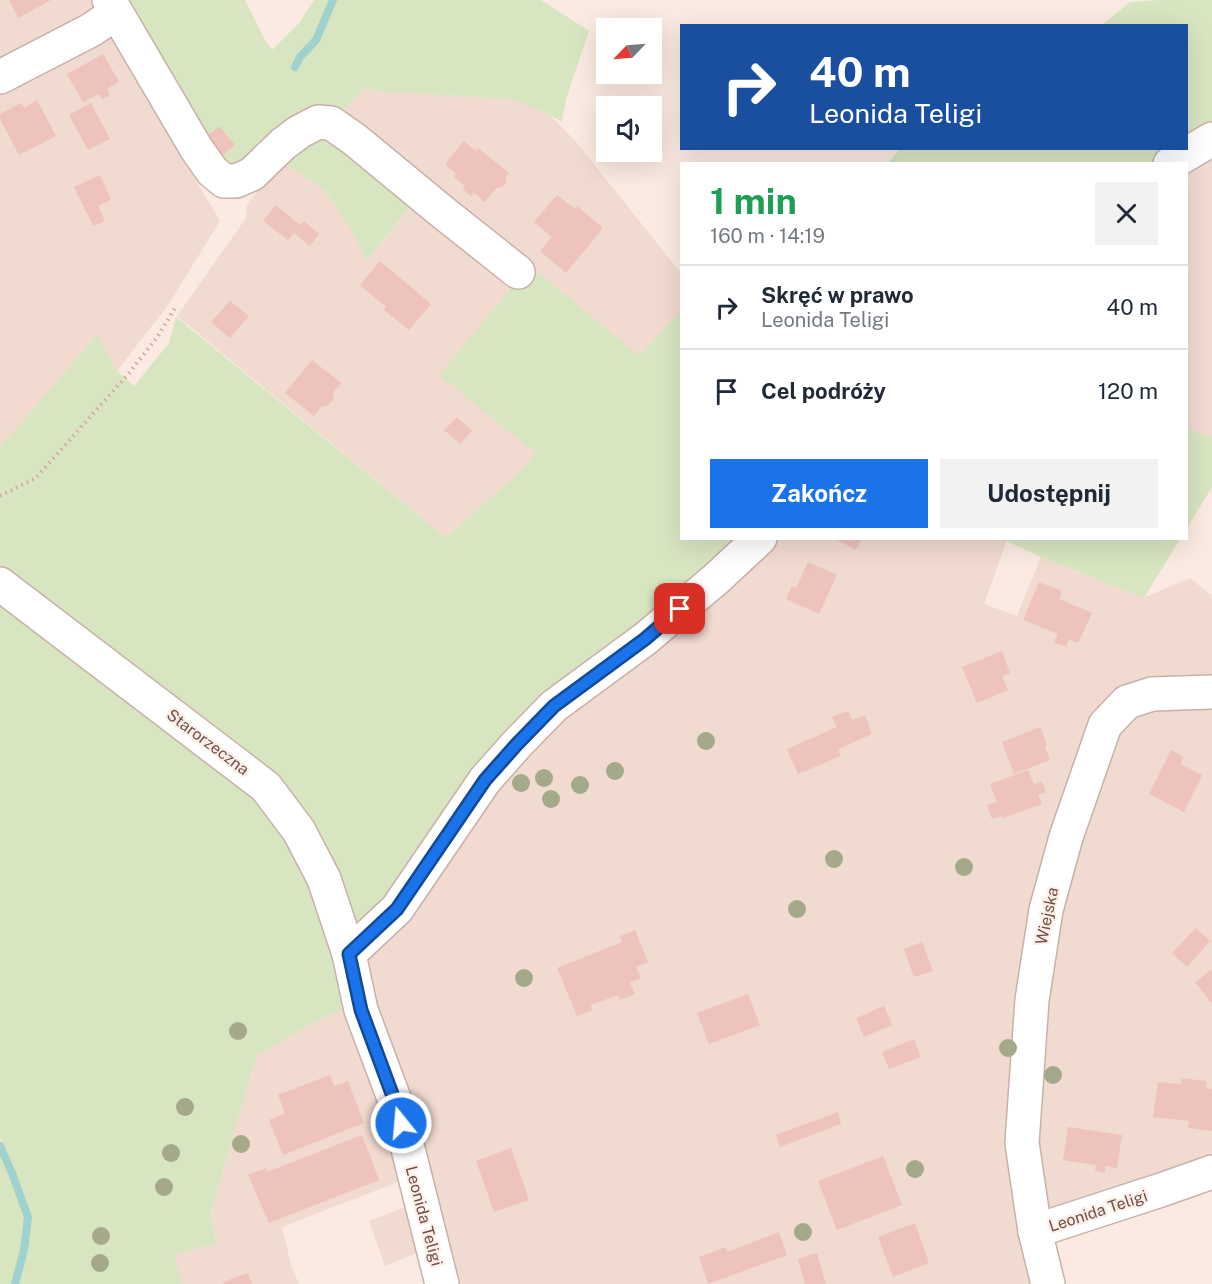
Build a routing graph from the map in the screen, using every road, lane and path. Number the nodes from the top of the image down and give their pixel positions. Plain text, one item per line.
1 (112, 7) edge
2 (0, 77) edge
3 (1212, 139) edge
4 (1173, 162) edge
5 (518, 272) dead end
6 (174, 308) dead end
7 (0, 496) edge
8 (758, 540) edge
9 (0, 584) edge
10 (1212, 692) edge
11 (349, 954) junction
12 (1212, 1172) edge
13 (1035, 1231) junction
14 (442, 1284) edge
15 (1048, 1284) edge

1 - 2 street
1 - 5 street
3 - 4 street
6 - 7 path
8 - 11 street
9 - 11 street, Starorzeczna
10 - 13 street, Wiejska
11 - 14 street, Leonida Teligi
12 - 13 street, Leonida Teligi
13 - 15 street, Leonida Teligi

